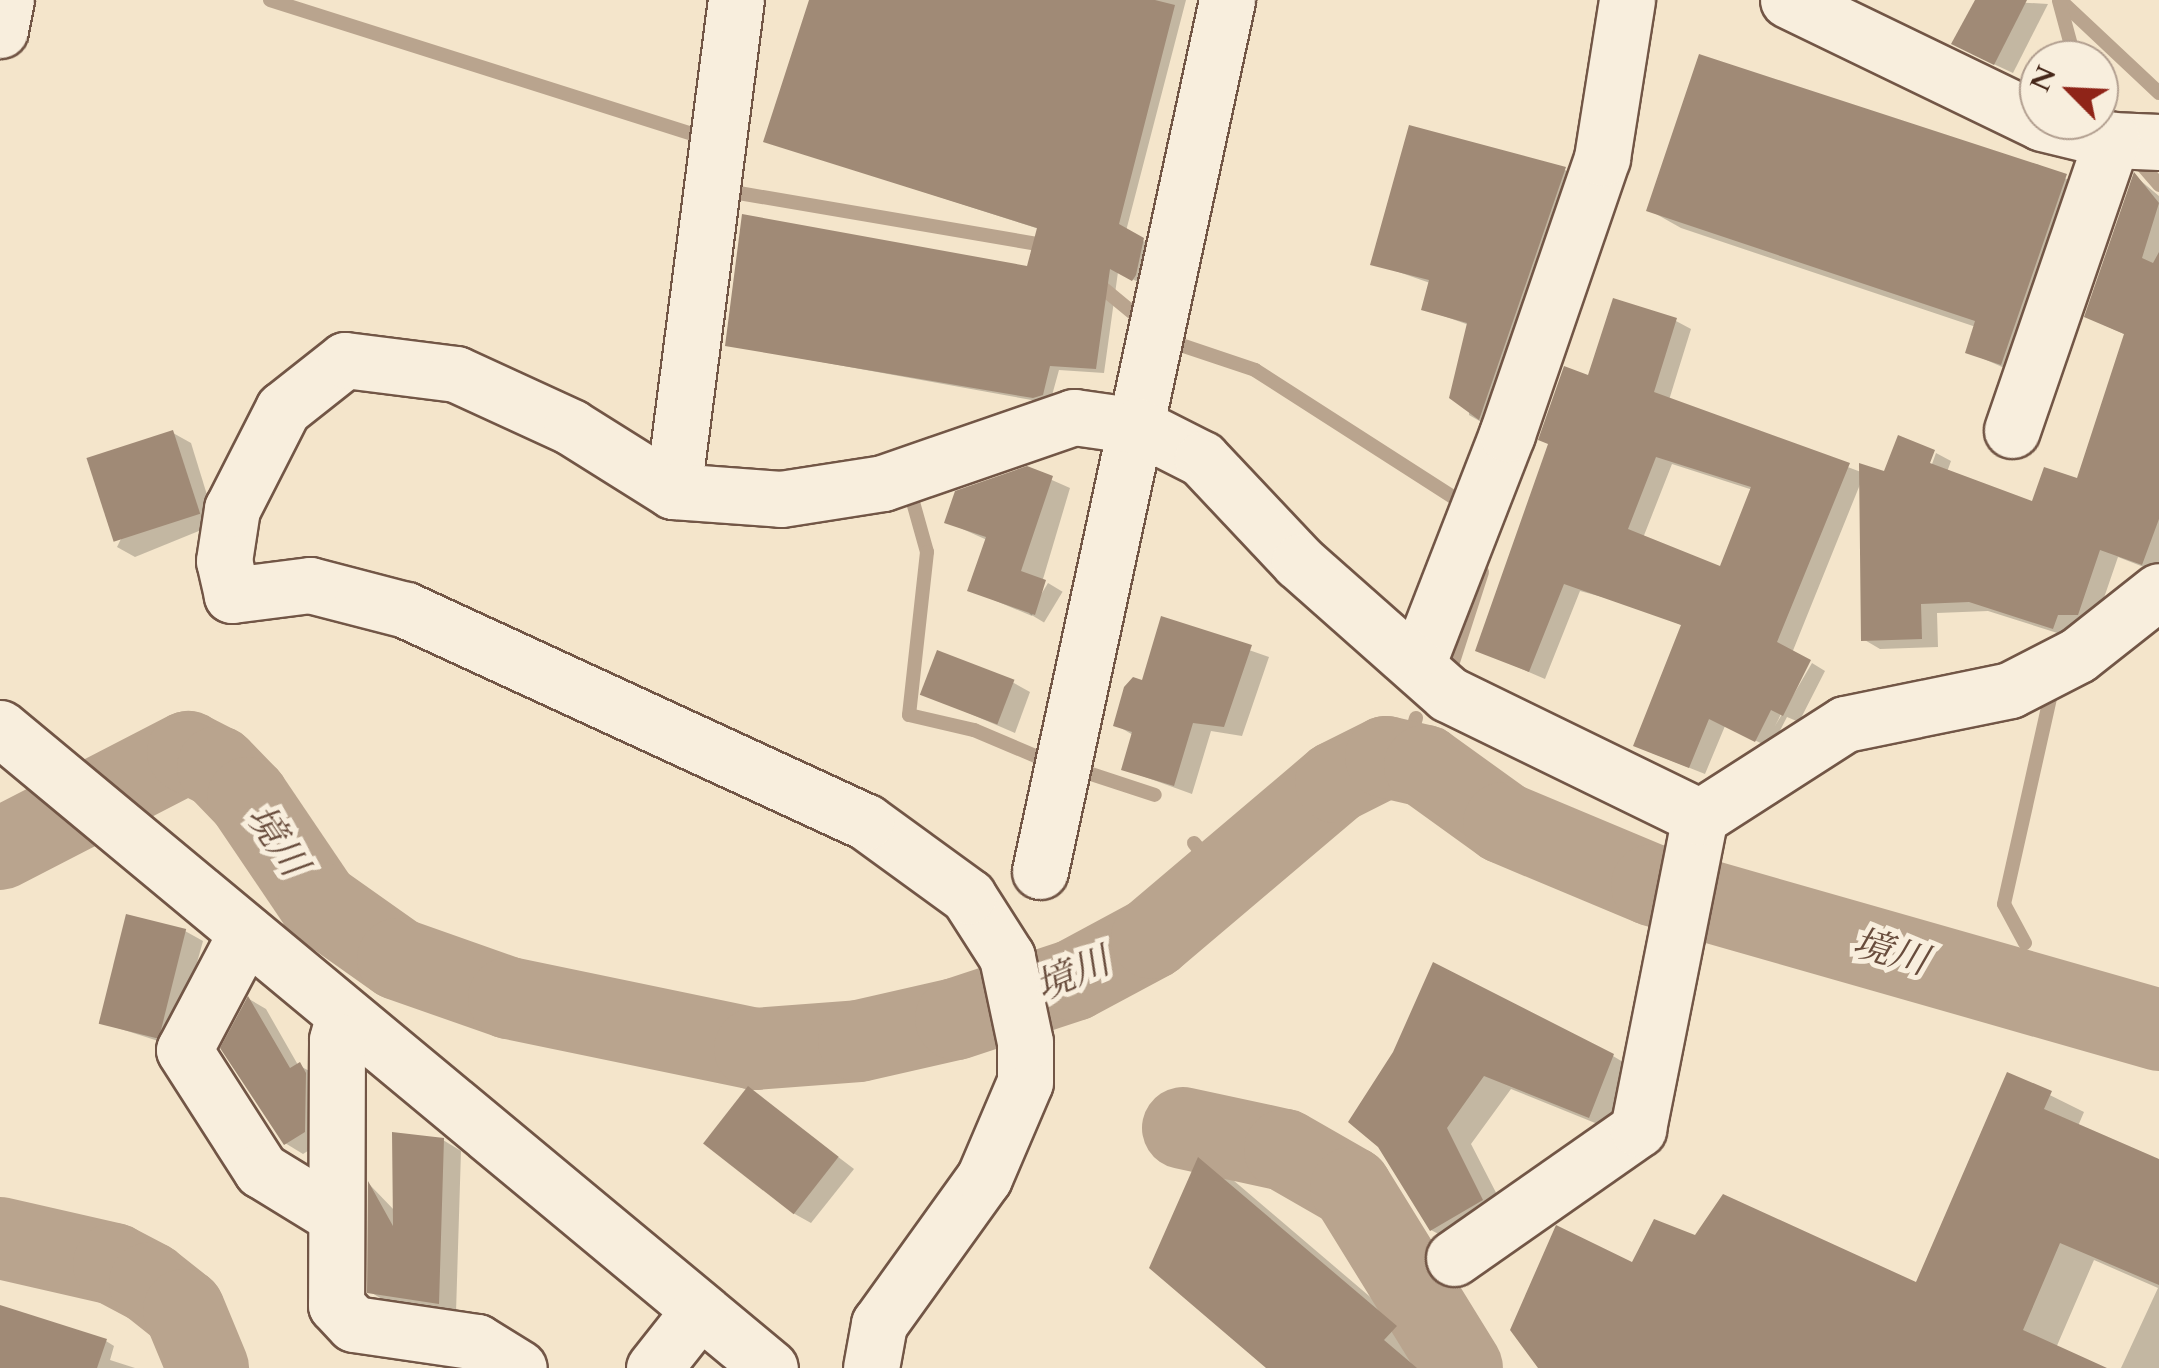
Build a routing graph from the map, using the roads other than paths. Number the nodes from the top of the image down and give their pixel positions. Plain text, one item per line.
1 (6, 0) edge
2 (736, 0) edge
3 (1227, 0) edge
4 (1627, 0) edge
5 (1788, 0) edge
6 (0, 30) edge
7 (2136, 141) edge
8 (1137, 426) junction
9 (2012, 430) dead end
10 (674, 491) junction
11 (2159, 591) edge
12 (1417, 665) junction
13 (0, 728) edge
14 (1698, 828) junction
15 (1040, 871) dead end
16 (246, 933) junction
17 (344, 1016) junction
18 (336, 1216) junction
19 (1454, 1258) dead end
20 (699, 1311) junction
21 (519, 1368) edge
22 (654, 1368) edge
23 (770, 1368) edge
24 (871, 1368) edge

1 - 6 street
2 - 10 street
3 - 8 street
4 - 12 street
5 - 7 street
7 - 9 street
8 - 10 street
8 - 12 street
8 - 15 street
10 - 24 street
11 - 14 street
12 - 14 street
13 - 16 street
14 - 19 street
16 - 17 street
16 - 18 street
17 - 18 street
17 - 20 street
18 - 21 street
20 - 22 street
20 - 23 street

